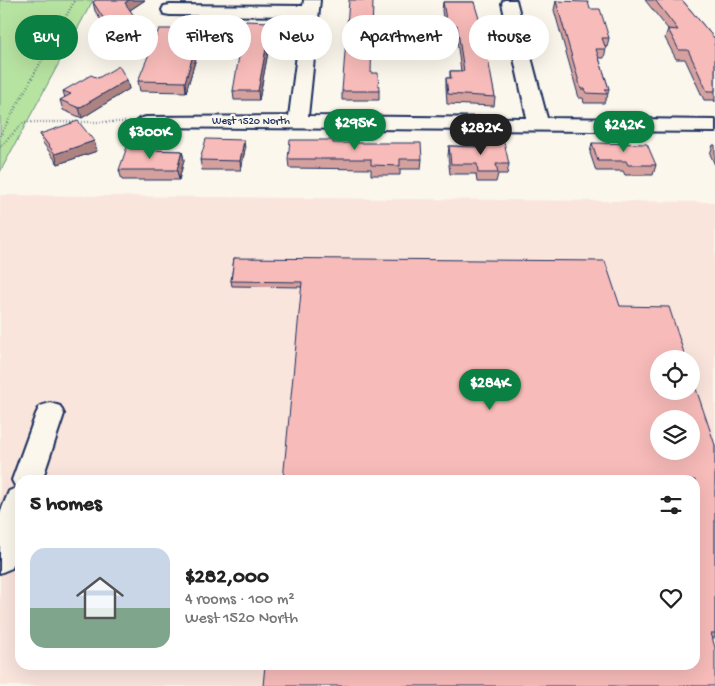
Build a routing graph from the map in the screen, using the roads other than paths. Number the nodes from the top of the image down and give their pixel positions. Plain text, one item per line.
1 (510, 3) dead end
2 (311, 6) edge
3 (170, 10) dead end
4 (298, 122) junction
5 (146, 123) road end
6 (538, 124) junction
7 (715, 126) edge
8 (50, 414) dead end
9 (29, 475) edge
10 (15, 514) edge
11 (0, 558) edge

1 - 6 street
2 - 3 street
2 - 4 street
4 - 5 street, West 1520 North
4 - 6 street, West 1520 North
6 - 7 street, West 1520 North
8 - 9 street
10 - 11 street

